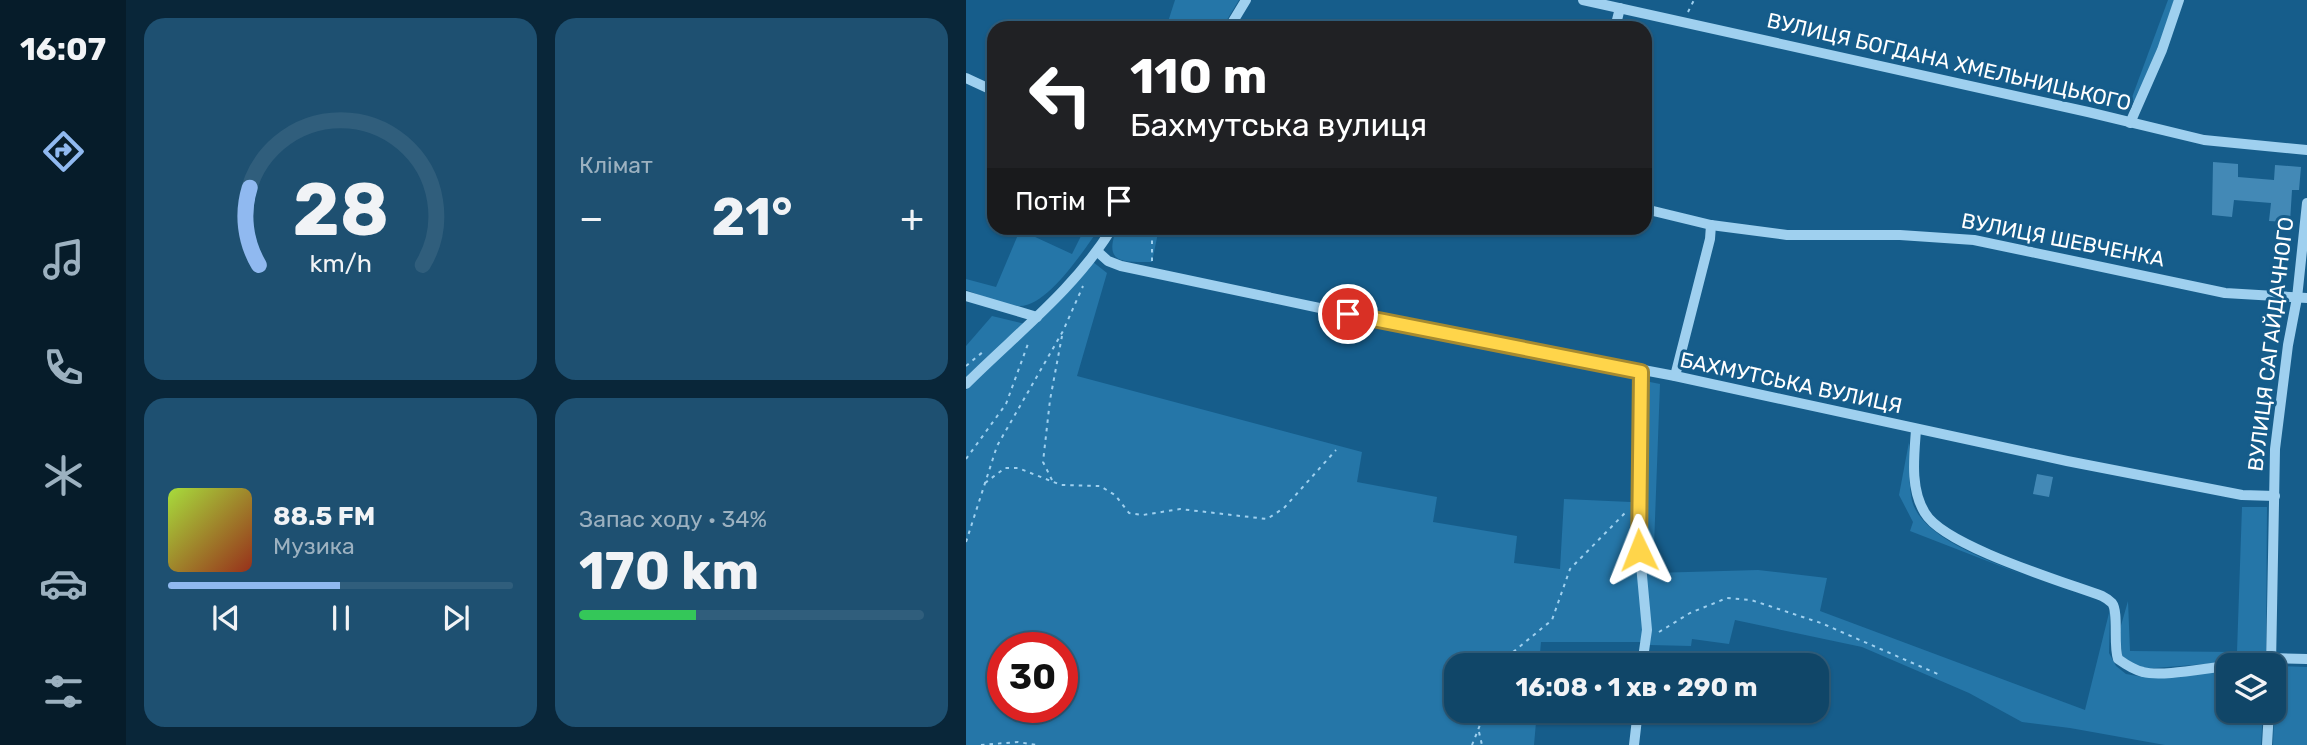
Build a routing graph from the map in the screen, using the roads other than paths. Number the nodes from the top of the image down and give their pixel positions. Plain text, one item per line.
1 (1246, 0) edge
2 (1583, 0) edge
3 (2179, 0) edge
4 (1620, 8) junction
5 (1233, 21) edge
6 (1617, 21) edge
7 (966, 78) edge
8 (987, 88) edge
9 (2130, 123) junction
10 (2307, 150) edge
11 (2307, 203) edge
12 (1652, 211) edge
13 (1711, 225) junction
14 (1108, 235) edge
15 (1098, 252) junction
16 (966, 296) edge
17 (2302, 298) edge
18 (1037, 317) junction
19 (1641, 372) junction
20 (1675, 376) junction
21 (966, 384) edge
22 (1916, 430) junction
23 (2275, 496) junction
24 (1644, 653) edge
25 (2271, 653) edge
26 (2307, 659) edge
27 (2286, 661) edge
28 (2216, 667) edge
29 (1637, 723) edge
30 (2268, 723) edge
31 (1634, 745) edge
32 (2267, 745) edge

1 - 5 street
2 - 4 street, ВУЛИЦЯ БОГДАНА ХМЕЛЬНИЦЬКОГО
3 - 9 street
4 - 6 street
4 - 9 street, ВУЛИЦЯ БОГДАНА ХМЕЛЬНИЦЬКОГО
7 - 8 street
9 - 10 street, ВУЛИЦЯ БОГДАНА ХМЕЛЬНИЦЬКОГО
11 - 17 street, ВУЛИЦЯ САГАЙДАЧНОГО
12 - 13 street, ВУЛИЦЯ ШЕВЧЕНКА
13 - 17 street, ВУЛИЦЯ ШЕВЧЕНКА
13 - 20 street
14 - 15 street
15 - 18 street
15 - 19 street, БАХМУТСЬКА ВУЛИЦЯ
16 - 18 street
17 - 23 street, ВУЛИЦЯ САГАЙДАЧНОГО
18 - 21 street
19 - 20 street, БАХМУТСЬКА ВУЛИЦЯ
19 - 24 street
20 - 22 street, БАХМУТСЬКА ВУЛИЦЯ
22 - 23 street, БАХМУТСЬКА ВУЛИЦЯ
22 - 28 street
23 - 25 street, ВУЛИЦЯ САГАЙДАЧНОГО
26 - 27 street
29 - 31 street
30 - 32 street

